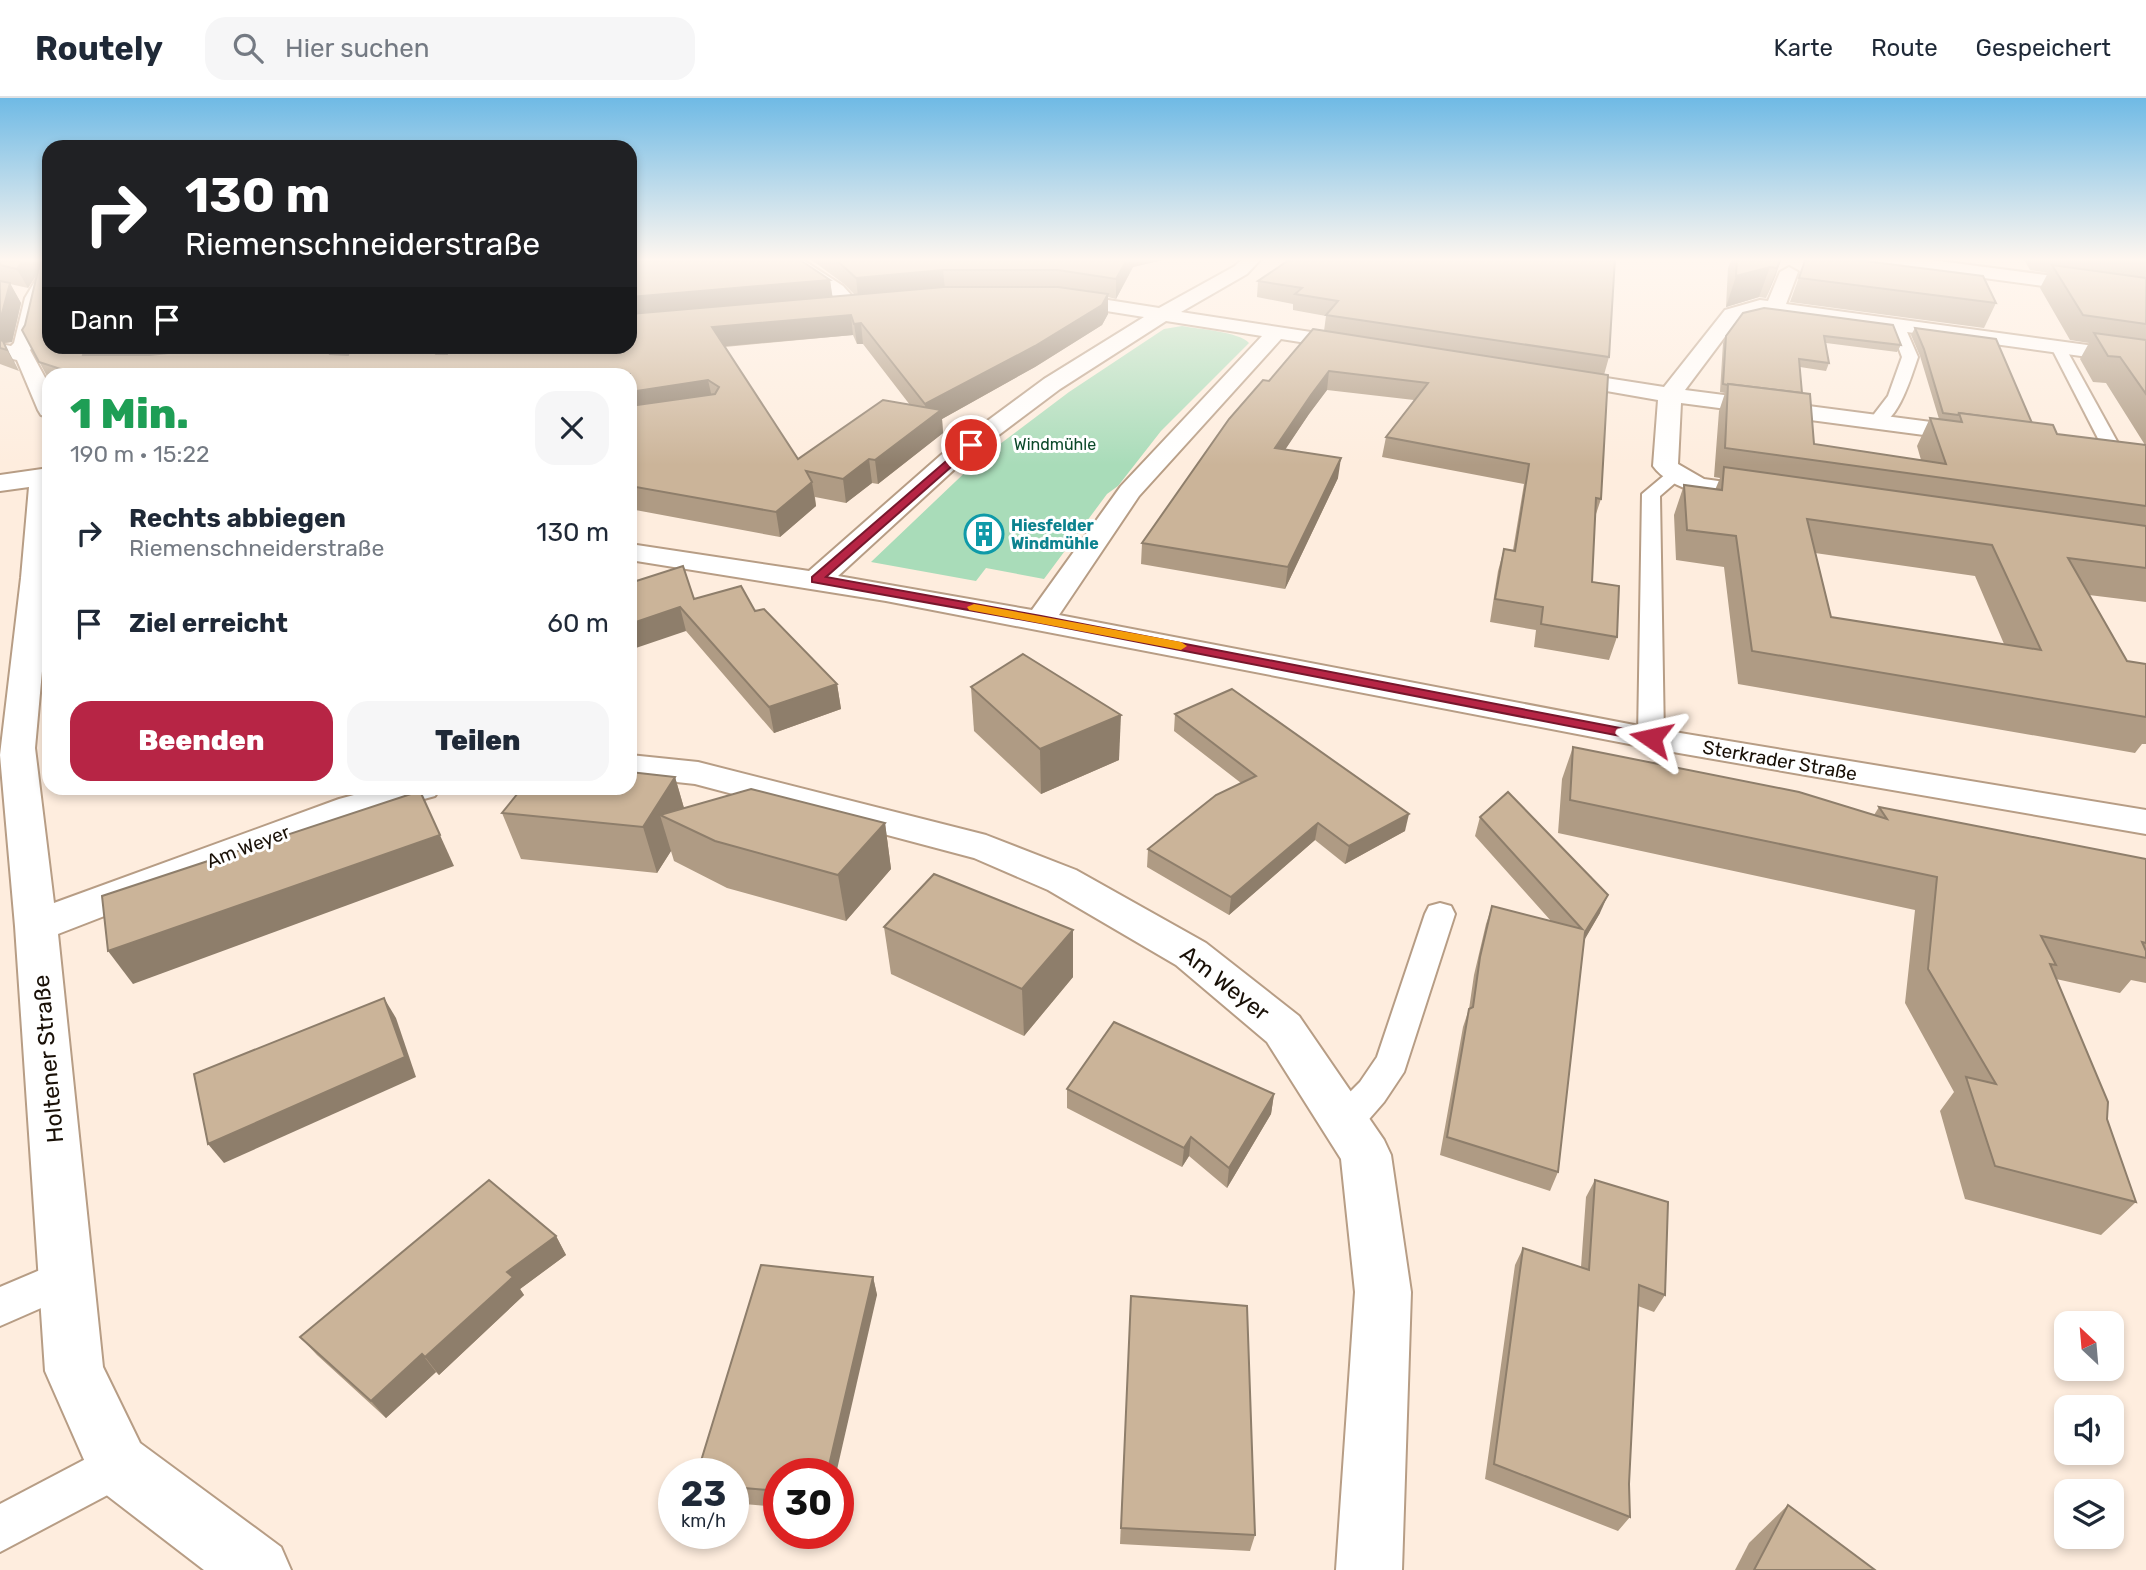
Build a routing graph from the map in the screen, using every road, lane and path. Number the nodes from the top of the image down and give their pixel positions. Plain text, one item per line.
1 (28, 327) edge
2 (1143, 327) edge
3 (1243, 327) edge
4 (1722, 327) edge
5 (1898, 327) edge
6 (1910, 327) edge
7 (1277, 332) junction
8 (2058, 346) junction
9 (1372, 347) edge
10 (9, 351) edge
11 (353, 356) edge
12 (267, 357) edge
13 (2146, 359) edge
14 (1535, 373) edge
15 (42, 382) edge
16 (1670, 395) junction
17 (1876, 422) junction
18 (1996, 438) edge
19 (2088, 450) edge
20 (2125, 455) joint
21 (1673, 477) junction
22 (30, 479) edge
23 (1795, 498) edge
24 (637, 553) edge
25 (817, 579) junction
26 (1041, 619) junction
27 (1651, 738) junction
28 (22, 746) edge
29 (637, 767) edge
30 (396, 795) edge
31 (2146, 822) edge
32 (1440, 914) dead end
33 (37, 926) junction
34 (1344, 1122) junction
35 (66, 1278) junction
36 (0, 1307) edge
37 (118, 1465) junction
38 (0, 1530) edge
39 (258, 1570) edge
40 (1369, 1570) edge

1 - 10 street
2 - 25 street
3 - 7 street
4 - 16 street
5 - 17 lane
6 - 8 street
7 - 9 street
7 - 26 street
8 - 13 street
8 - 20 lane
10 - 15 street
11 - 12 street
14 - 16 street
16 - 17 street
16 - 21 street
17 - 18 street
19 - 20 street
21 - 23 street
21 - 27 lane
22 - 28 street, Holtener Straße
24 - 25 street, Sterkrader Straße
25 - 26 street, Sterkrader Straße
26 - 27 street, Sterkrader Straße
27 - 31 street, Sterkrader Straße
28 - 33 street, Holtener Straße
29 - 34 street, Am Weyer
30 - 33 street, Am Weyer
32 - 34 lane
33 - 35 street, Holtener Straße
34 - 40 street, Am Weyer
35 - 36 lane
35 - 37 street, Holtener Straße
37 - 38 lane
37 - 39 street, Holtener Straße

